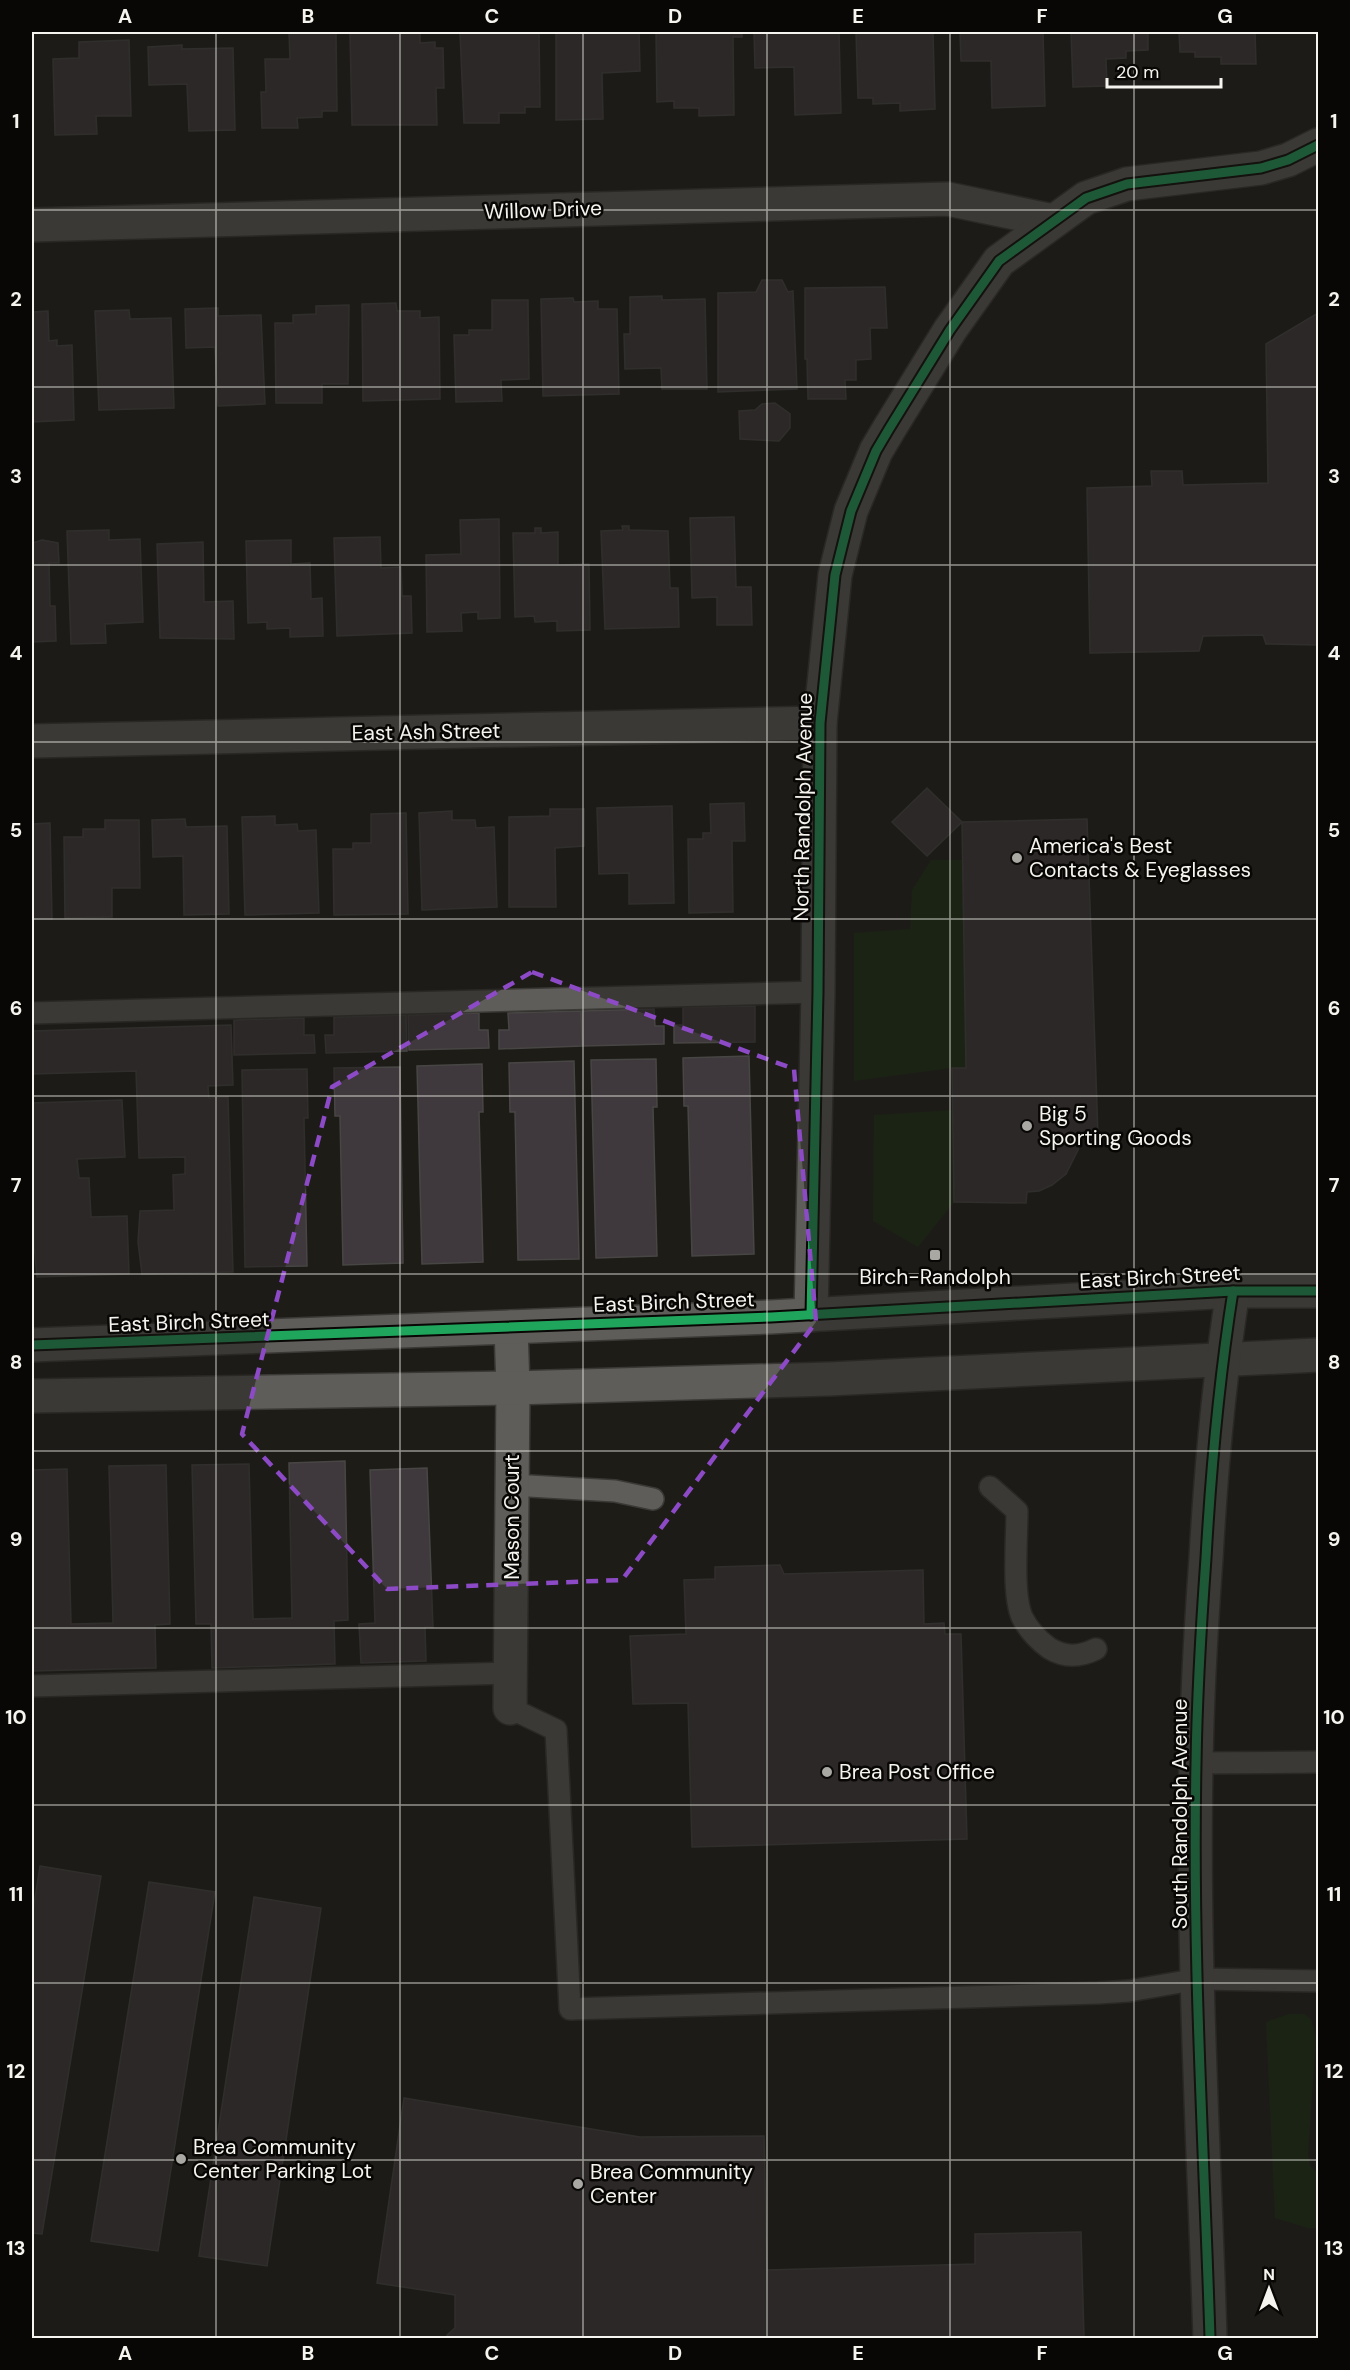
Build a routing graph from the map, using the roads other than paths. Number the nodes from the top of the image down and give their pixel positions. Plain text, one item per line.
1 (1318, 145) edge
2 (1053, 220) junction
3 (32, 225) edge
4 (820, 723) junction
5 (32, 741) edge
6 (818, 992) junction
7 (32, 1013) edge
8 (1233, 1291) junction
9 (1318, 1291) edge
10 (811, 1315) junction
11 (511, 1327) junction
12 (32, 1345) edge
13 (1318, 1355) edge
14 (1222, 1359) junction
15 (513, 1388) junction
16 (32, 1396) edge
17 (512, 1485) junction
18 (990, 1487) dead end
19 (653, 1499) dead end
20 (1096, 1648) dead end
21 (511, 1673) junction
22 (32, 1686) edge
23 (510, 1708) joint
24 (1318, 1762) edge
25 (1196, 1763) junction
26 (1198, 1979) junction
27 (1318, 1981) edge
28 (1210, 2338) edge

1 - 2 street, North Randolph Avenue
2 - 3 street, Willow Drive
2 - 4 street, North Randolph Avenue
4 - 5 street, East Ash Street
4 - 6 street, North Randolph Avenue
6 - 7 lane
6 - 10 street, North Randolph Avenue
8 - 9 street, East Birch Street
8 - 10 street, East Birch Street
8 - 14 street, South Randolph Avenue
10 - 11 street, East Birch Street
11 - 12 street, East Birch Street
11 - 15 street, Mason Court
13 - 14 street
14 - 15 street
14 - 25 street, South Randolph Avenue
15 - 16 street
15 - 17 street, Mason Court
17 - 19 lane
17 - 21 street, Mason Court
18 - 20 lane
21 - 22 lane
21 - 23 street, Mason Court
23 - 26 lane
24 - 25 lane
25 - 26 street, South Randolph Avenue
26 - 27 lane
26 - 28 street, South Randolph Avenue

